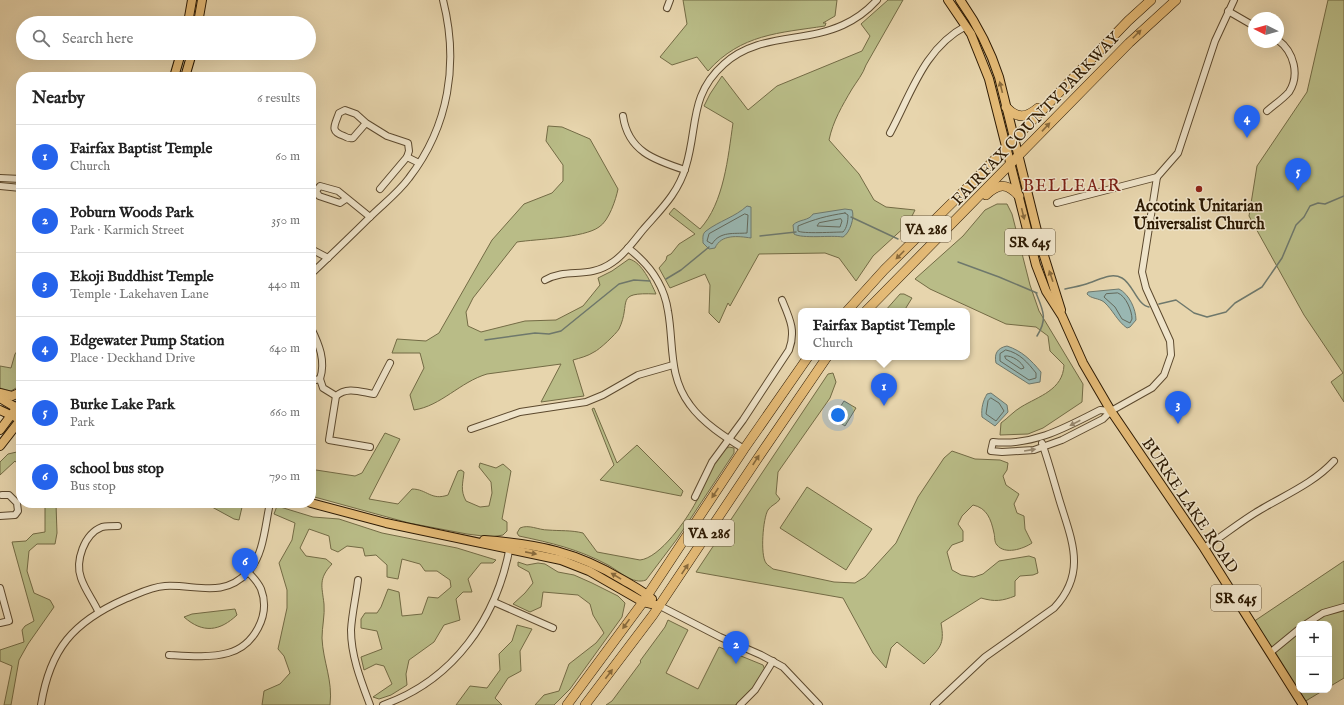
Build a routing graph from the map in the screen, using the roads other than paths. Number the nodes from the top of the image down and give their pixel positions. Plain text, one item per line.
1 (192, 0) edge
2 (202, 0) edge
3 (443, 0) edge
4 (670, 0) edge
5 (877, 0) edge
6 (948, 0) edge
7 (960, 0) edge
8 (1151, 0) edge
9 (1176, 0) edge
10 (1234, 0) edge
11 (667, 8) dead end
12 (1228, 11) junction
13 (189, 16) edge
14 (199, 16) edge
15 (1248, 23) edge
16 (966, 26) junction
17 (1284, 46) edge
18 (179, 60) edge
19 (190, 60) edge
20 (175, 72) edge
21 (186, 72) edge
22 (1062, 89) junction
23 (1006, 107) junction
24 (1267, 111) dead end
25 (623, 116) dead end
26 (366, 122) junction
27 (890, 132) dead end
28 (1014, 138) junction
29 (1006, 147) junction
30 (1018, 154) junction
31 (407, 157) junction
32 (419, 163) junction
33 (1010, 163) junction
34 (685, 170) junction
35 (1157, 177) junction
36 (0, 178) edge
37 (16, 179) edge
38 (0, 186) edge
39 (16, 188) edge
40 (380, 189) dead end
41 (1019, 196) junction
42 (346, 199) dead end
43 (1057, 203) dead end
44 (962, 214) junction
45 (370, 217) junction
46 (628, 248) junction
47 (316, 252) edge
48 (328, 258) junction
49 (316, 269) edge
50 (545, 280) dead end
51 (782, 300) dead end
52 (850, 308) edge
53 (869, 308) edge
54 (1062, 316) junction
55 (316, 343) edge
56 (806, 360) edge
57 (825, 360) edge
58 (390, 363) dead end
59 (673, 365) junction
60 (320, 379) junction
61 (316, 380) edge
62 (0, 393) edge
63 (16, 394) edge
64 (336, 396) junction
65 (0, 398) edge
66 (16, 405) edge
67 (0, 410) edge
68 (1111, 411) junction
69 (16, 412) edge
70 (12, 416) junction
71 (16, 418) edge
72 (16, 426) edge
73 (471, 428) dead end
74 (0, 430) edge
75 (1041, 438) junction
76 (729, 439) junction
77 (0, 446) edge
78 (370, 447) dead end
79 (1044, 447) junction
80 (744, 449) junction
81 (1334, 461) dead end
82 (2, 495) dead end
83 (695, 497) dead end
84 (16, 502) edge
85 (316, 504) edge
86 (18, 508) edge
87 (269, 508) edge
88 (0, 516) edge
89 (118, 526) dead end
90 (510, 545) junction
91 (1204, 548) junction
92 (248, 572) junction
93 (358, 580) dead end
94 (0, 588) edge
95 (645, 598) junction
96 (494, 602) junction
97 (660, 606) junction
98 (1344, 607) edge
99 (98, 611) junction
100 (3, 612) edge
101 (1311, 621) edge
102 (0, 623) edge
103 (553, 628) dead end
104 (1296, 631) edge
105 (1271, 652) junction
106 (169, 655) dead end
107 (773, 661) junction
108 (41, 705) edge
109 (370, 705) edge
110 (383, 705) edge
111 (567, 705) edge
112 (585, 705) edge
113 (740, 705) edge
114 (819, 705) edge
115 (934, 705) edge
116 (1303, 705) edge

1 - 13 main road
2 - 14 main road
3 - 32 street
4 - 11 street
5 - 34 street
6 - 16 main road, BURKE LAKE ROAD / SR 645
23 -> 7 main road, BURKE LAKE ROAD / SR 645
8 - 22 highway, FAIRFAX COUNTY PARKWAY / VA 286
30 -> 9 highway, FAIRFAX COUNTY PARKWAY / VA 286
10 - 12 street
12 - 15 street
12 - 35 street
16 - 27 street
16 - 29 main road, BURKE LAKE ROAD / SR 645
17 - 24 street
18 - 20 main road
19 - 21 main road
22 - 23 highway
22 - 28 highway, FAIRFAX COUNTY PARKWAY / VA 286
23 - 28 main road, BURKE LAKE ROAD / SR 645
25 - 34 street
26 - 26 street
26 - 31 street
28 - 29 highway, FAIRFAX COUNTY PARKWAY / VA 286
28 - 30 main road, BURKE LAKE ROAD / SR 645
29 - 33 main road, BURKE LAKE ROAD / SR 645
29 -> 52 highway, FAIRFAX COUNTY PARKWAY / VA 286
30 - 33 highway, FAIRFAX COUNTY PARKWAY / VA 286
54 -> 30 main road, BURKE LAKE ROAD / SR 645
31 - 32 street
31 - 40 street
32 - 45 street
33 - 41 main road, BURKE LAKE ROAD / SR 645
33 - 44 highway, FAIRFAX COUNTY PARKWAY / VA 286
34 - 46 street
35 - 43 street
35 - 68 street
36 - 37 street
38 - 39 street
41 - 44 highway
41 -> 54 main road, BURKE LAKE ROAD / SR 645
42 - 45 street
44 - 53 highway, FAIRFAX COUNTY PARKWAY / VA 286
45 - 48 street
46 - 50 street
46 - 59 street
47 - 48 street
48 - 49 street
51 - 76 street
54 - 68 main road, BURKE LAKE ROAD / SR 645
55 - 60 street
56 - 80 highway, VA 286
97 -> 57 highway, VA 286
58 - 64 street
59 - 73 street
59 - 76 street
60 - 61 street
60 - 64 street
62 - 63 main road
64 - 78 street
65 - 66 main road
67 - 70 main road
68 -> 75 street
68 - 79 street
68 - 91 main road, BURKE LAKE ROAD / SR 645
69 - 70 main road
70 - 71 main road
70 - 74 main road
72 - 77 main road
75 - 79 street
75 -> 79 street
76 - 80 street
76 - 83 street
79 - 115 street
80 -> 95 highway, VA 286
81 - 91 street
82 - 84 street
85 - 90 main road
86 - 88 street
87 - 92 street
89 - 99 street
90 - 95 main road
90 - 96 street
91 - 105 main road, BURKE LAKE ROAD / SR 645
92 - 99 street
92 - 106 street
93 - 109 street
94 - 100 street
95 - 97 main road
95 -> 111 highway, VA 286
96 - 103 street
96 - 110 street
97 - 107 street
112 -> 97 highway, VA 286
98 - 101 street
99 - 108 street
100 - 102 street
104 - 105 street
105 - 116 main road, BURKE LAKE ROAD / SR 645
107 - 113 street
107 - 114 street

